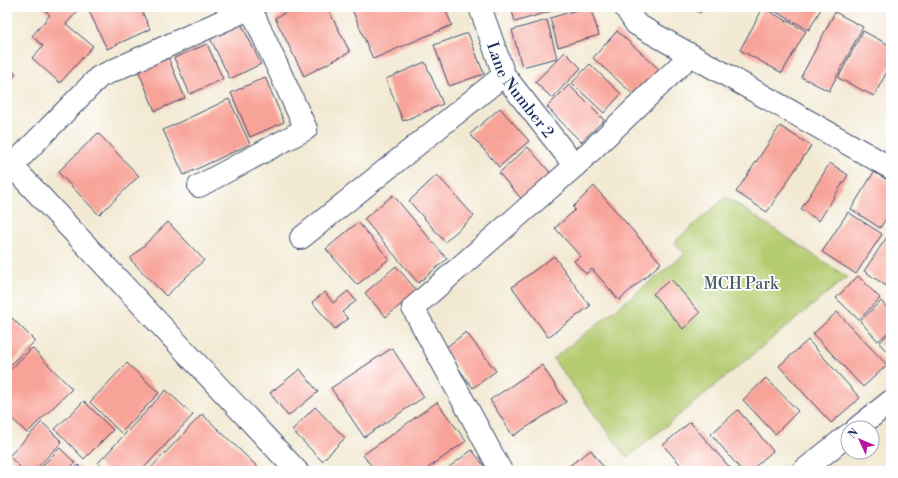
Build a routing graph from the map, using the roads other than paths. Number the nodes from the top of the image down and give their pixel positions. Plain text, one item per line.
1 (250, 7) edge
2 (480, 7) edge
3 (625, 7) edge
4 (691, 55) junction
5 (504, 75) junction
6 (575, 166) junction
7 (891, 168) edge
8 (10, 169) edge
9 (199, 186) dead end
10 (301, 238) dead end
11 (891, 401) edge
12 (867, 420) edge
13 (840, 441) edge
14 (297, 471) edge
15 (501, 471) edge
16 (803, 471) edge

1 - 8 street
1 - 9 street
2 - 5 street, Lane Number 2
3 - 4 street
4 - 6 street
4 - 7 street
5 - 6 street, Lane Number 2
5 - 10 street
6 - 15 street
8 - 14 street
11 - 12 street
13 - 16 street

